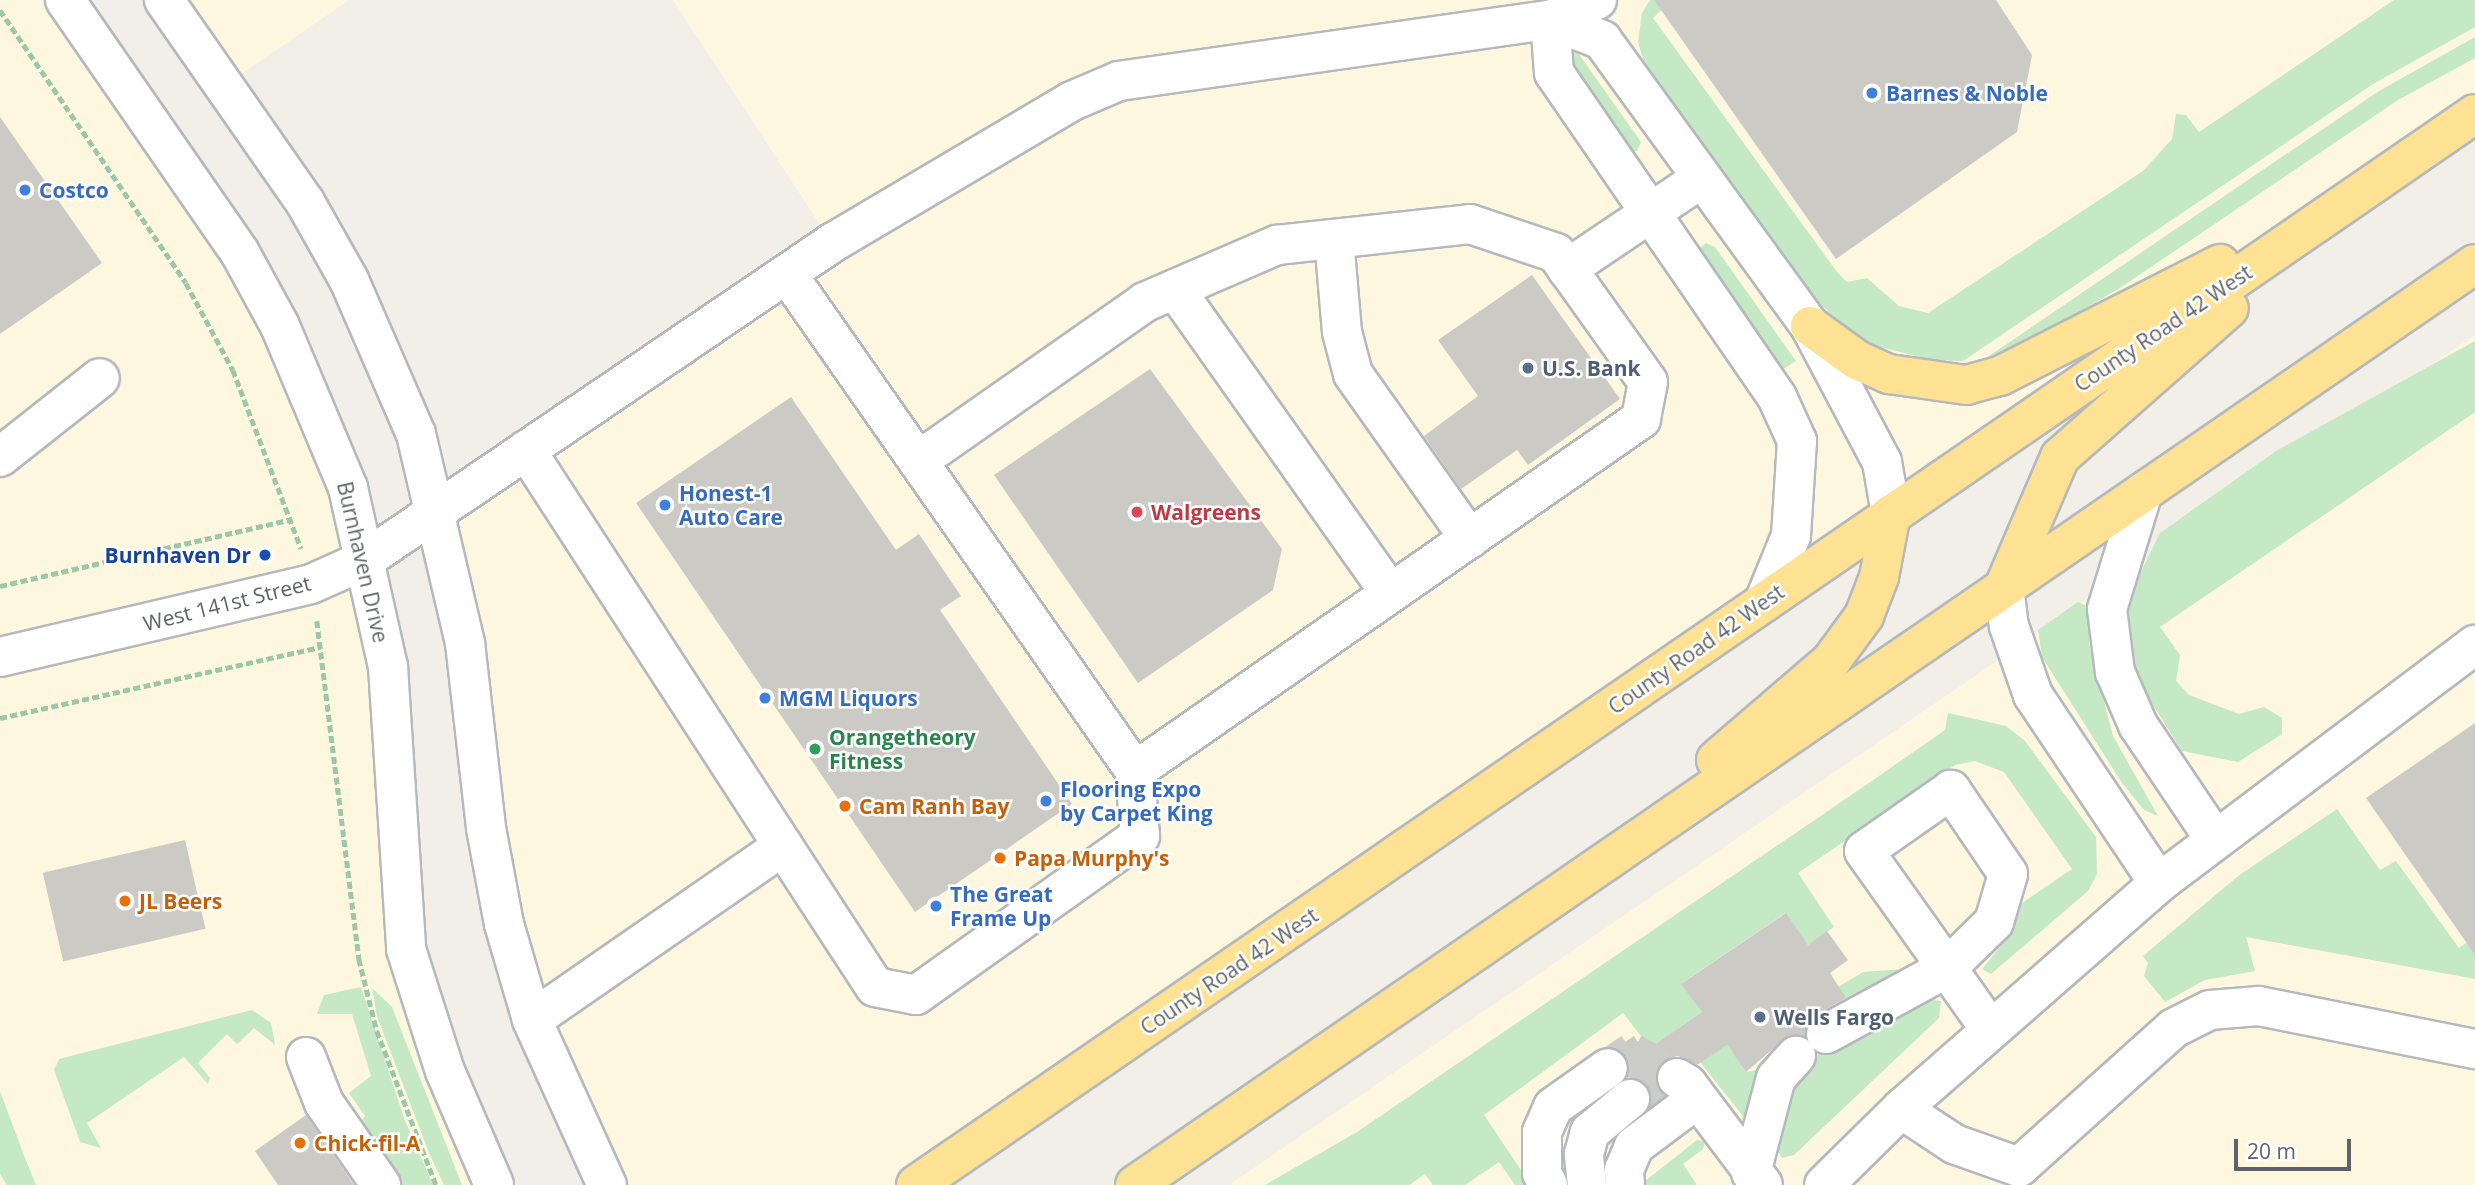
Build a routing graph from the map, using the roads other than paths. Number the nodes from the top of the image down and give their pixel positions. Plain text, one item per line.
1 (65, 0) edge
2 (164, 0) edge
3 (1597, 0) edge
4 (1550, 20) junction
5 (2475, 114) edge
6 (1702, 178) junction
7 (2354, 197) junction
8 (1651, 213) junction
9 (1334, 239) junction
10 (2475, 264) edge
11 (1567, 269) junction
12 (787, 274) junction
13 (1175, 289) junction
14 (1810, 326) junction
15 (100, 378) dead end
16 (526, 450) junction
17 (0, 457) edge
18 (918, 461) junction
19 (2143, 492) junction
20 (438, 511) junction
21 (1892, 514) junction
22 (1470, 540) junction
23 (363, 561) junction
24 (2004, 587) junction
25 (1390, 593) junction
26 (1764, 602) junction
27 (2475, 645) edge
28 (0, 657) edge
29 (1135, 771) junction
30 (2214, 838) junction
31 (783, 846) junction
32 (2159, 883) junction
33 (1571, 885) junction
34 (532, 1020) junction
35 (1990, 1029) junction
36 (1826, 1034) dead end
37 (2475, 1049) edge
38 (1796, 1056) dead end
39 (306, 1057) dead end
40 (1625, 1092) junction
41 (1689, 1094) junction
42 (1901, 1109) junction
43 (1757, 1179) edge
44 (381, 1185) edge
45 (494, 1185) edge
46 (607, 1185) edge
47 (916, 1185) edge
48 (1135, 1185) edge
49 (1548, 1185) edge
50 (1567, 1185) edge
51 (1587, 1185) edge
52 (1603, 1185) edge
53 (1625, 1185) edge
54 (1631, 1185) edge
55 (1824, 1185) edge

1 - 23 street, Burnhaven Drive
2 - 20 street
3 - 4 street
4 - 6 street
4 - 8 street
4 - 12 street, West 141st Street
5 - 7 highway, County Road 42 West
6 - 8 street
6 - 14 street
7 - 14 highway
7 - 21 highway, County Road 42 West
7 - 24 highway
8 - 11 street
8 - 26 street
9 - 11 street
9 - 13 street
9 - 22 street
10 - 19 highway
11 - 22 street
12 - 16 street, West 141st Street
12 - 18 street
13 - 18 street
13 - 25 street
14 - 21 street
15 - 17 street
16 - 20 street, West 141st Street
16 - 31 street
18 - 29 street
19 - 24 highway
19 - 30 street
20 - 23 street, West 141st Street
20 - 34 street
21 - 26 highway, County Road 42 West
21 - 33 highway
22 - 25 street
23 - 28 street, West 141st Street
23 - 45 street, Burnhaven Drive
24 - 32 street
24 - 33 highway
25 - 29 street
26 - 47 highway, County Road 42 West
27 - 30 street
29 - 31 street
30 - 32 street
31 - 34 street
32 - 35 street
33 - 48 highway
34 - 46 street
35 - 36 street
35 - 42 street
37 - 42 street
38 - 43 street
39 - 44 street
40 - 49 street
40 - 50 street
40 - 51 street
40 - 52 street
41 - 43 street
41 - 53 street
41 - 54 street
42 - 55 street

